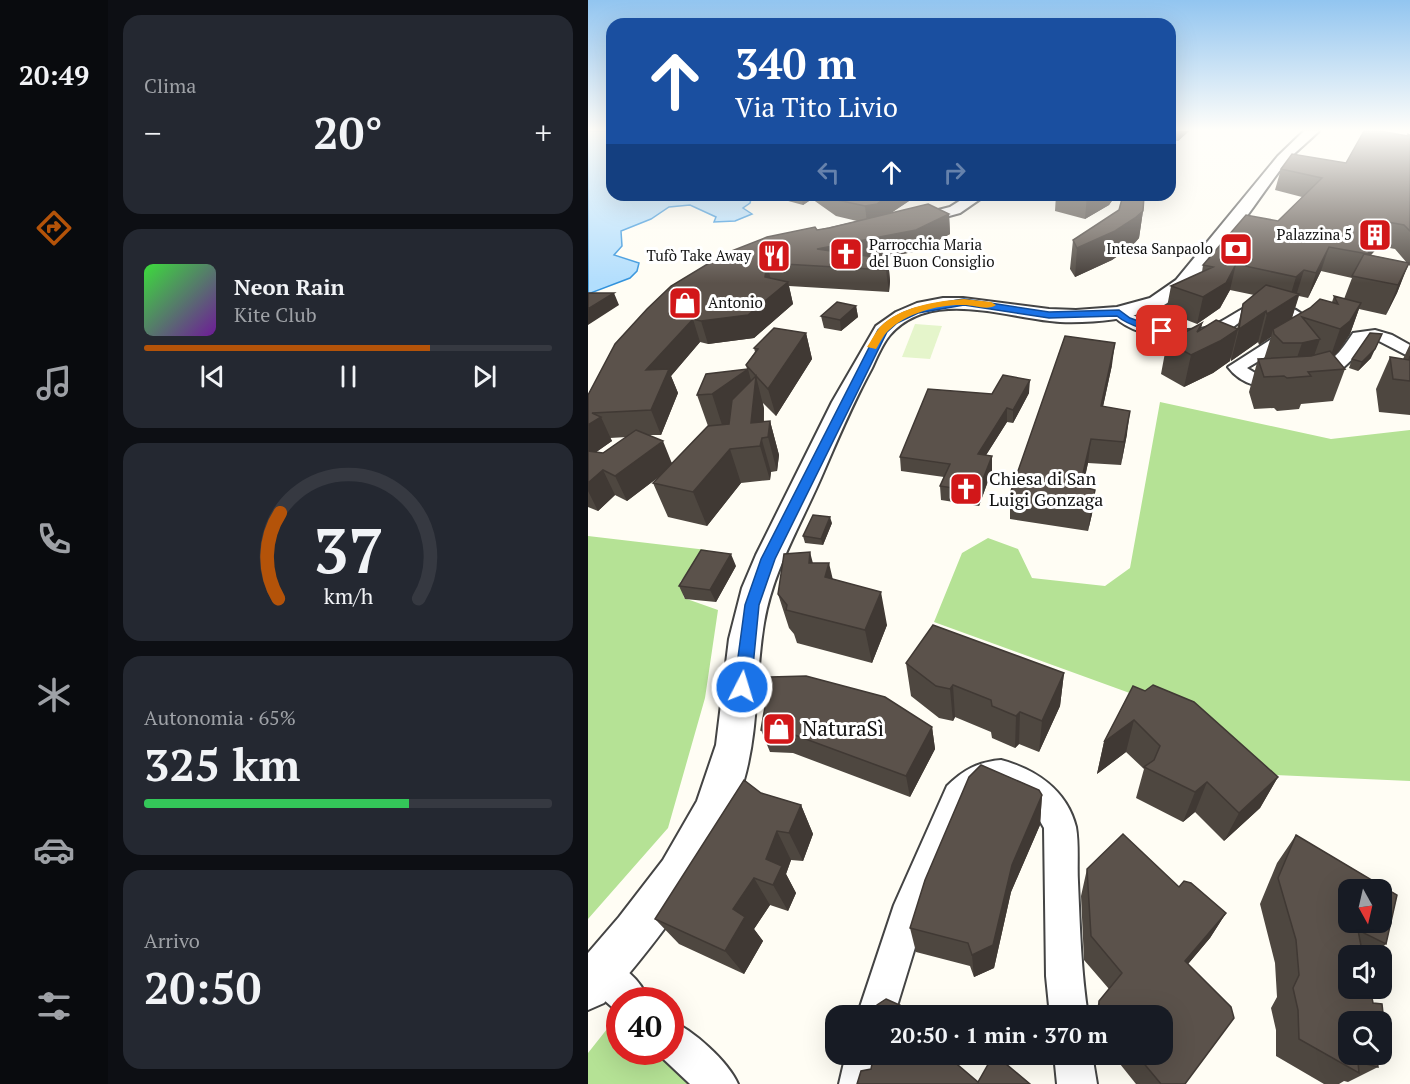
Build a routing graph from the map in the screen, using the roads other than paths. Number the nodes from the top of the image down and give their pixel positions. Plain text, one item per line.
1 (1264, 182) edge
2 (971, 201) edge
3 (894, 225) edge
4 (1119, 313) junction
5 (1410, 352) edge
6 (594, 980) edge
7 (879, 1005) edge
8 (1068, 1005) edge
9 (684, 1052) edge
10 (863, 1065) edge
11 (1074, 1065) edge
12 (718, 1084) edge
13 (859, 1084) edge
14 (1077, 1084) edge

1 - 4 street
2 - 3 street
4 - 5 street
4 - 6 street
7 - 8 street
9 - 12 street
10 - 13 street
11 - 14 street

